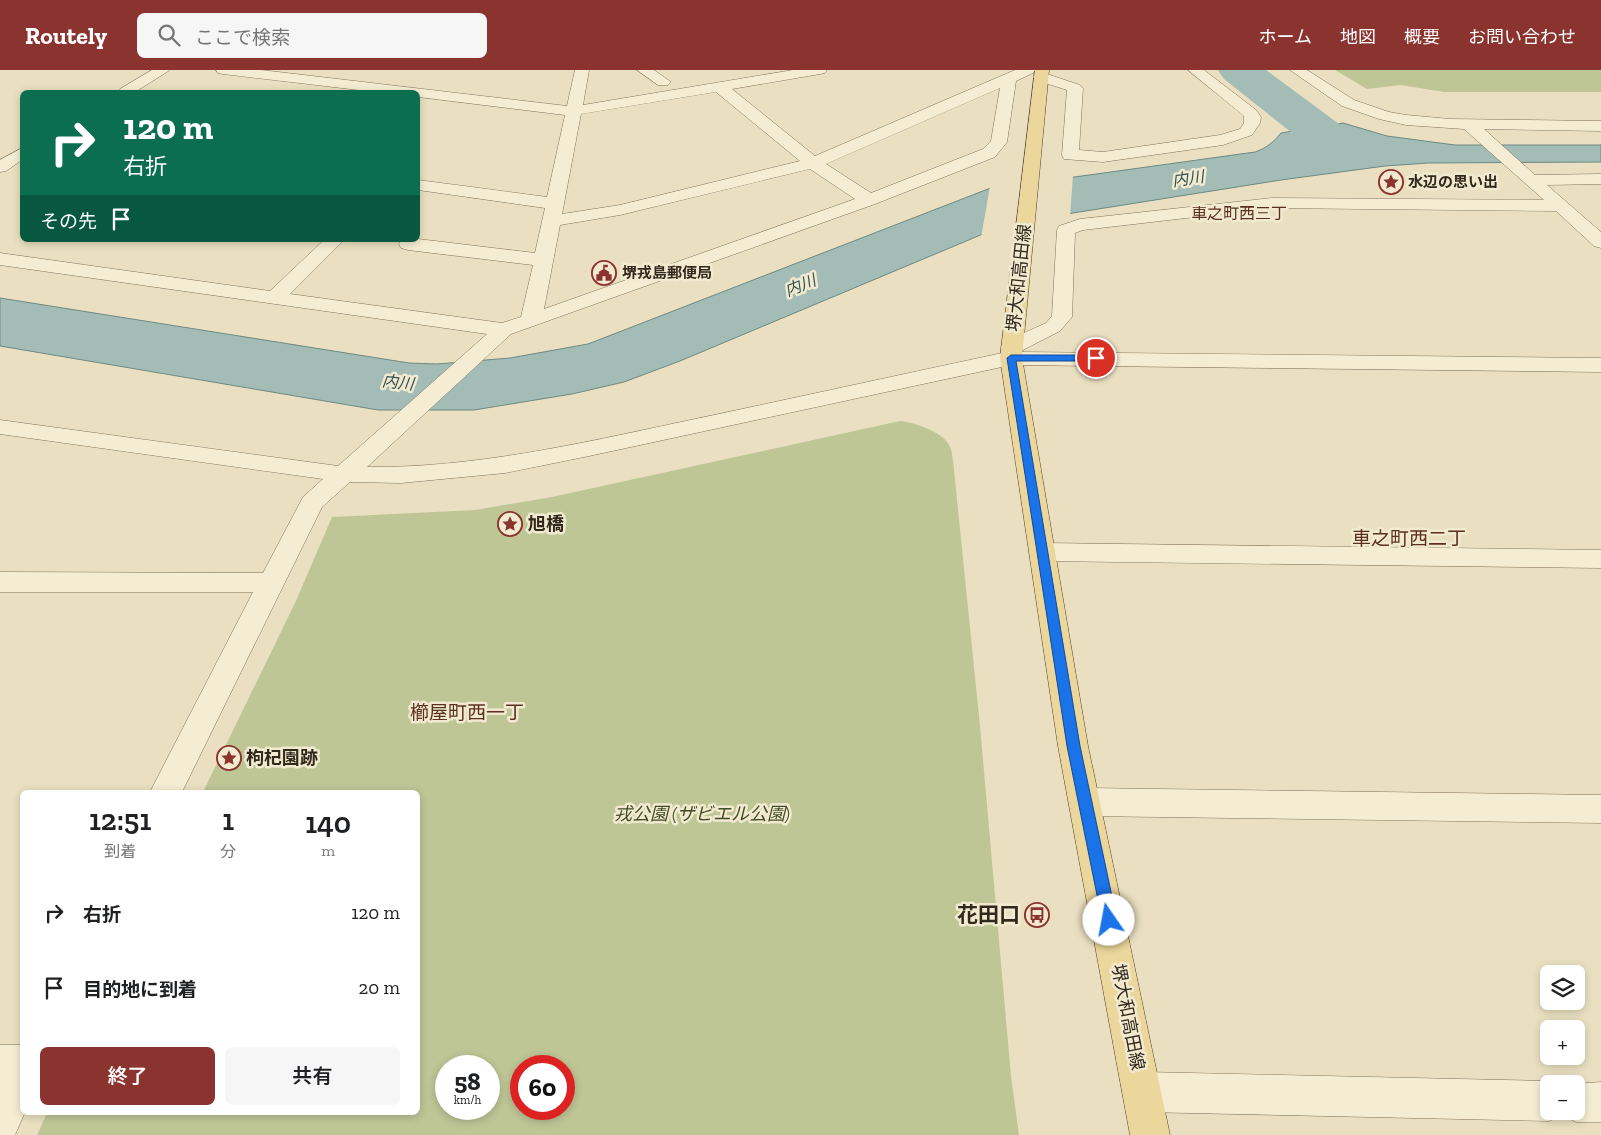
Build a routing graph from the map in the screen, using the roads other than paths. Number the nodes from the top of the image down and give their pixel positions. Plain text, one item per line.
1 (163, 70) edge
2 (223, 70) edge
3 (582, 70) edge
4 (644, 70) edge
5 (820, 70) edge
6 (1195, 70) edge
7 (1297, 70) edge
8 (1037, 72) edge
9 (1009, 79) junction
10 (663, 82) dead end
11 (720, 87) junction
12 (128, 90) edge
13 (394, 90) edge
14 (420, 93) edge
15 (573, 111) junction
16 (1468, 124) junction
17 (1601, 126) edge
18 (20, 155) edge
19 (813, 163) junction
20 (0, 167) edge
21 (1525, 175) junction
22 (1601, 179) edge
23 (420, 185) edge
24 (869, 200) junction
25 (1560, 206) junction
26 (553, 212) junction
27 (333, 242) edge
28 (1601, 242) edge
29 (408, 244) dead end
30 (0, 259) edge
31 (543, 260) junction
32 (274, 298) junction
33 (531, 320) junction
34 (498, 335) junction
35 (1012, 353) junction
36 (1601, 365) edge
37 (0, 427) edge
38 (342, 474) junction
39 (1042, 552) junction
40 (1601, 559) edge
41 (0, 582) edge
42 (272, 583) junction
43 (167, 790) edge
44 (1085, 802) junction
45 (1601, 809) edge
46 (0, 1064) edge
47 (20, 1064) edge
48 (20, 1080) edge
49 (1143, 1092) junction
50 (1540, 1101) edge
51 (1585, 1102) edge
52 (1601, 1102) edge
53 (0, 1122) edge
54 (1150, 1135) edge

1 - 12 street
2 - 13 street
3 - 15 street
4 - 10 street
5 - 11 street
6 - 8 street
7 - 16 street
8 - 9 street
8 - 35 main road, 堺大和高田線
9 - 19 street
9 - 24 street
11 - 15 street
11 - 19 street
14 - 15 street
15 - 26 street
16 - 17 street
16 - 21 street
18 - 20 street
19 - 24 street
19 - 26 street
21 - 22 street
21 - 25 street
23 - 26 street
24 - 33 street
25 - 28 street
25 - 35 street
26 - 31 street
27 - 32 street
29 - 31 street
30 - 32 street
31 - 33 street
32 - 34 street
33 - 34 street
34 - 38 street
35 - 36 street
35 - 38 street
35 - 39 main road, 堺大和高田線
37 - 38 street
38 - 42 street
39 - 40 street
39 - 44 main road, 堺大和高田線
41 - 42 street
42 - 43 street
44 - 45 street
44 - 49 main road, 堺大和高田線
46 - 47 street
48 - 53 street
49 - 50 street
49 - 54 main road, 堺大和高田線
51 - 52 street

